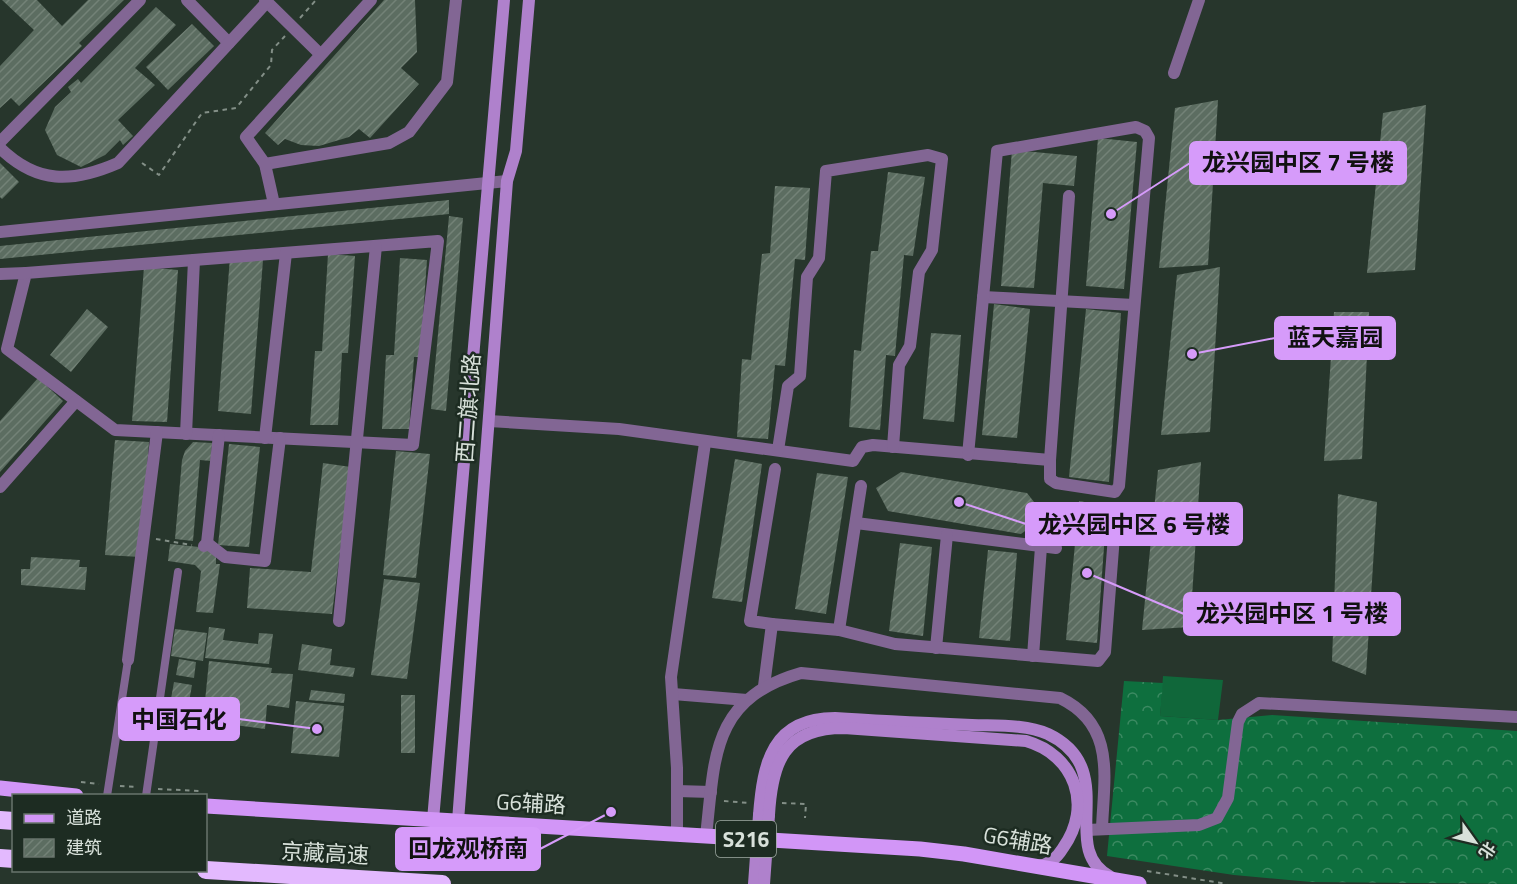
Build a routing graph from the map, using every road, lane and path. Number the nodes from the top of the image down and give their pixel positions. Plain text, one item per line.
1 (140, 0) edge
2 (187, 0) edge
3 (316, 0) edge
4 (371, 0) edge
5 (456, 0) edge
6 (504, 0) edge
7 (529, 0) edge
8 (1199, 0) edge
9 (266, 1) edge
10 (292, 27) junction
11 (229, 43) junction
12 (320, 54) junction
13 (1174, 73) dead end
14 (0, 142) edge
15 (0, 148) edge
16 (142, 163) dead end
17 (265, 164) junction
18 (507, 182) junction
19 (488, 183) junction
20 (1069, 196) dead end
21 (274, 204) junction
22 (0, 232) edge
23 (376, 246) junction
24 (286, 252) junction
25 (194, 260) junction
26 (26, 273) junction
27 (0, 274) edge
28 (983, 297) junction
29 (1062, 300) junction
30 (1134, 305) junction
31 (4, 348) edge
32 (76, 401) junction
33 (489, 420) junction
34 (157, 432) junction
35 (186, 434) junction
36 (219, 435) junction
37 (265, 438) junction
38 (280, 438) junction
39 (357, 442) junction
40 (705, 443) junction
41 (893, 447) junction
42 (778, 450) junction
43 (968, 455) junction
44 (1050, 460) junction
45 (775, 469) dead end
46 (861, 486) dead end
47 (0, 487) edge
48 (1116, 510) dead end
49 (856, 523) junction
50 (947, 535) junction
51 (143, 537) junction
52 (205, 544) junction
53 (1041, 547) junction
54 (1056, 548) dead end
55 (178, 572) dead end
56 (339, 621) dead end
57 (772, 624) junction
58 (839, 630) junction
59 (936, 648) junction
60 (1033, 656) junction
61 (128, 660) joint
62 (764, 686) junction
63 (673, 694) junction
64 (747, 700) junction
65 (1517, 717) edge
66 (0, 788) edge
67 (677, 791) junction
68 (711, 792) junction
69 (65, 794) edge
70 (108, 794) edge
71 (146, 794) edge
72 (724, 801) dead end
73 (748, 802) dead end
74 (782, 803) dead end
75 (207, 806) edge
76 (764, 815) junction
77 (805, 818) dead end
78 (433, 820) junction
79 (458, 822) junction
80 (1102, 828) junction
81 (1087, 830) junction
82 (677, 835) junction
83 (706, 836) junction
84 (207, 861) edge
85 (1032, 866) junction
86 (207, 870) edge
87 (260, 873) junction
88 (1131, 883) edge
89 (442, 884) edge
90 (754, 884) edge
91 (764, 884) edge

1 - 14 street
2 - 11 street
3 - 10 path
4 - 12 street
5 - 17 street
6 - 19 main road, 西二旗北路
7 - 18 main road, 西二旗北路
8 - 13 street
9 - 10 street
9 - 11 street
10 - 12 street
10 - 16 path
11 - 15 street
12 - 17 street
17 - 21 street
18 - 19 street
18 - 33 main road, 西二旗北路
19 - 21 street
19 - 78 main road, 西二旗北路
20 - 29 street
21 - 22 street
23 - 24 street
23 - 39 street
23 - 39 street
24 - 25 street
24 - 37 street
25 - 26 street
25 - 35 street
26 - 27 street
26 - 31 street
28 - 29 street
28 - 30 street
28 - 43 street
29 - 30 street
29 - 44 street
30 - 44 street
31 - 32 street
32 - 34 street
32 - 47 street
33 - 40 street
33 - 79 main road, 西二旗北路
34 - 35 street
34 - 51 street
35 - 36 street
36 - 37 street
36 - 52 street
37 - 38 street
38 - 39 street
38 - 52 street
39 - 56 street
40 - 42 street
40 - 63 street
41 - 42 street
41 - 42 street
41 - 43 street
43 - 44 street
45 - 57 street
46 - 49 street
48 - 60 street
49 - 50 street
49 - 58 street
50 - 53 street
50 - 59 street
51 - 52 path
51 - 61 street
53 - 54 street
53 - 60 street
55 - 71 lane
57 - 58 street
57 - 62 street
58 - 59 street
59 - 60 street
61 - 70 lane
62 - 64 street
62 - 80 street
63 - 64 street
63 - 67 street
64 - 68 street
65 - 80 street
66 - 69 main road
67 - 68 street
67 - 82 street
68 - 83 street
72 - 73 path
74 - 77 path
75 - 78 main road, G6辅路 / S216
76 - 81 main road
76 - 85 main road
76 - 90 main road, bridge
76 - 91 main road, bridge
78 - 79 main road, G6辅路 / S216
79 - 82 main road, G6辅路 / S216
80 - 81 street
81 - 88 main road
82 - 83 main road, G6辅路 / S216
83 - 85 main road, G6辅路 / S216
84 - 87 highway
85 - 88 main road, G6辅路 / S216
86 - 87 highway, 京藏高速
87 - 89 highway, 京藏高速

